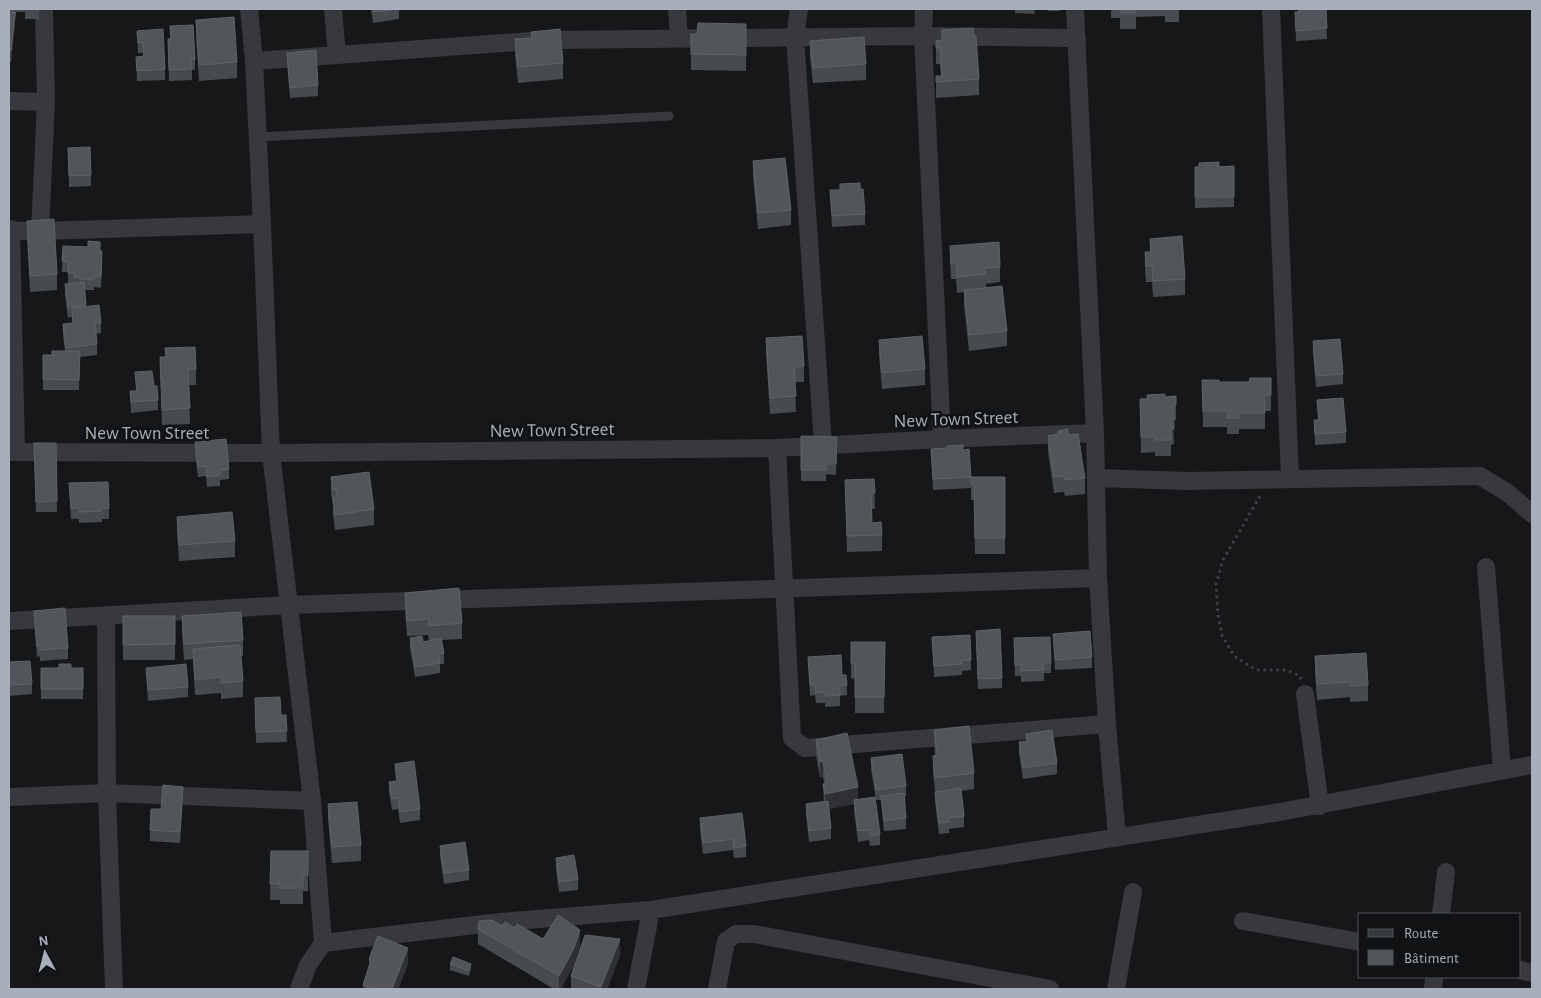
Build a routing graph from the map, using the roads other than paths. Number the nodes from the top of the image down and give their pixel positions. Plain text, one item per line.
1 (44, 9) edge
2 (249, 9) edge
3 (334, 9) edge
4 (678, 9) edge
5 (800, 9) edge
6 (924, 9) edge
7 (1075, 9) edge
8 (1271, 9) edge
9 (923, 36) junction
10 (795, 37) junction
11 (679, 38) junction
12 (1077, 38) junction
13 (337, 55) junction
14 (254, 61) junction
15 (9, 100) edge
16 (46, 102) junction
17 (669, 116) dead end
18 (258, 137) junction
19 (262, 224) junction
20 (10, 229) edge
21 (40, 231) junction
22 (1095, 433) junction
23 (942, 439) junction
24 (823, 445) junction
25 (777, 448) junction
26 (12, 452) edge
27 (271, 452) junction
28 (1096, 478) junction
29 (1290, 478) junction
30 (1532, 514) edge
31 (1486, 567) dead end
32 (1098, 578) junction
33 (784, 588) junction
34 (289, 605) junction
35 (106, 615) junction
36 (9, 621) edge
37 (1305, 694) road end
38 (1107, 724) junction
39 (1532, 765) edge
40 (1502, 770) junction
41 (107, 794) junction
42 (9, 797) edge
43 (312, 801) junction
44 (1320, 806) junction
45 (1117, 837) junction
46 (1446, 872) dead end
47 (1133, 892) dead end
48 (651, 910) junction
49 (1441, 913) edge
50 (1243, 921) dead end
51 (1358, 942) edge
52 (323, 943) junction
53 (114, 989) edge
54 (299, 989) edge
55 (636, 989) edge
56 (717, 989) edge
57 (1050, 989) edge
58 (1116, 989) edge

1 - 16 street
2 - 14 street
3 - 13 street
4 - 11 street
5 - 10 street
6 - 9 street
7 - 12 street
8 - 29 street
9 - 10 street
9 - 12 street
9 - 23 street
10 - 11 street
10 - 24 street
11 - 13 street
12 - 22 street
13 - 14 street
14 - 18 street
15 - 16 street
16 - 21 street
17 - 18 lane
18 - 19 street
19 - 21 street
19 - 27 street
20 - 21 street
20 - 26 street
22 - 23 street, New Town Street
22 - 28 street
23 - 24 street, New Town Street
24 - 25 street, New Town Street
25 - 27 street, New Town Street
25 - 33 street
26 - 27 street, New Town Street
27 - 34 street
28 - 29 street
28 - 32 street
29 - 30 street
31 - 40 street
32 - 33 street
32 - 38 street
33 - 34 street
33 - 38 street
34 - 35 street
34 - 43 street
35 - 36 street
35 - 41 street
37 - 44 street
38 - 45 street
39 - 40 street
40 - 44 street
41 - 42 street
41 - 43 street
41 - 53 street
43 - 52 street
44 - 45 street
45 - 48 street
46 - 49 street
47 - 58 street
48 - 52 street
48 - 55 street
50 - 51 street
52 - 54 street
56 - 57 street

